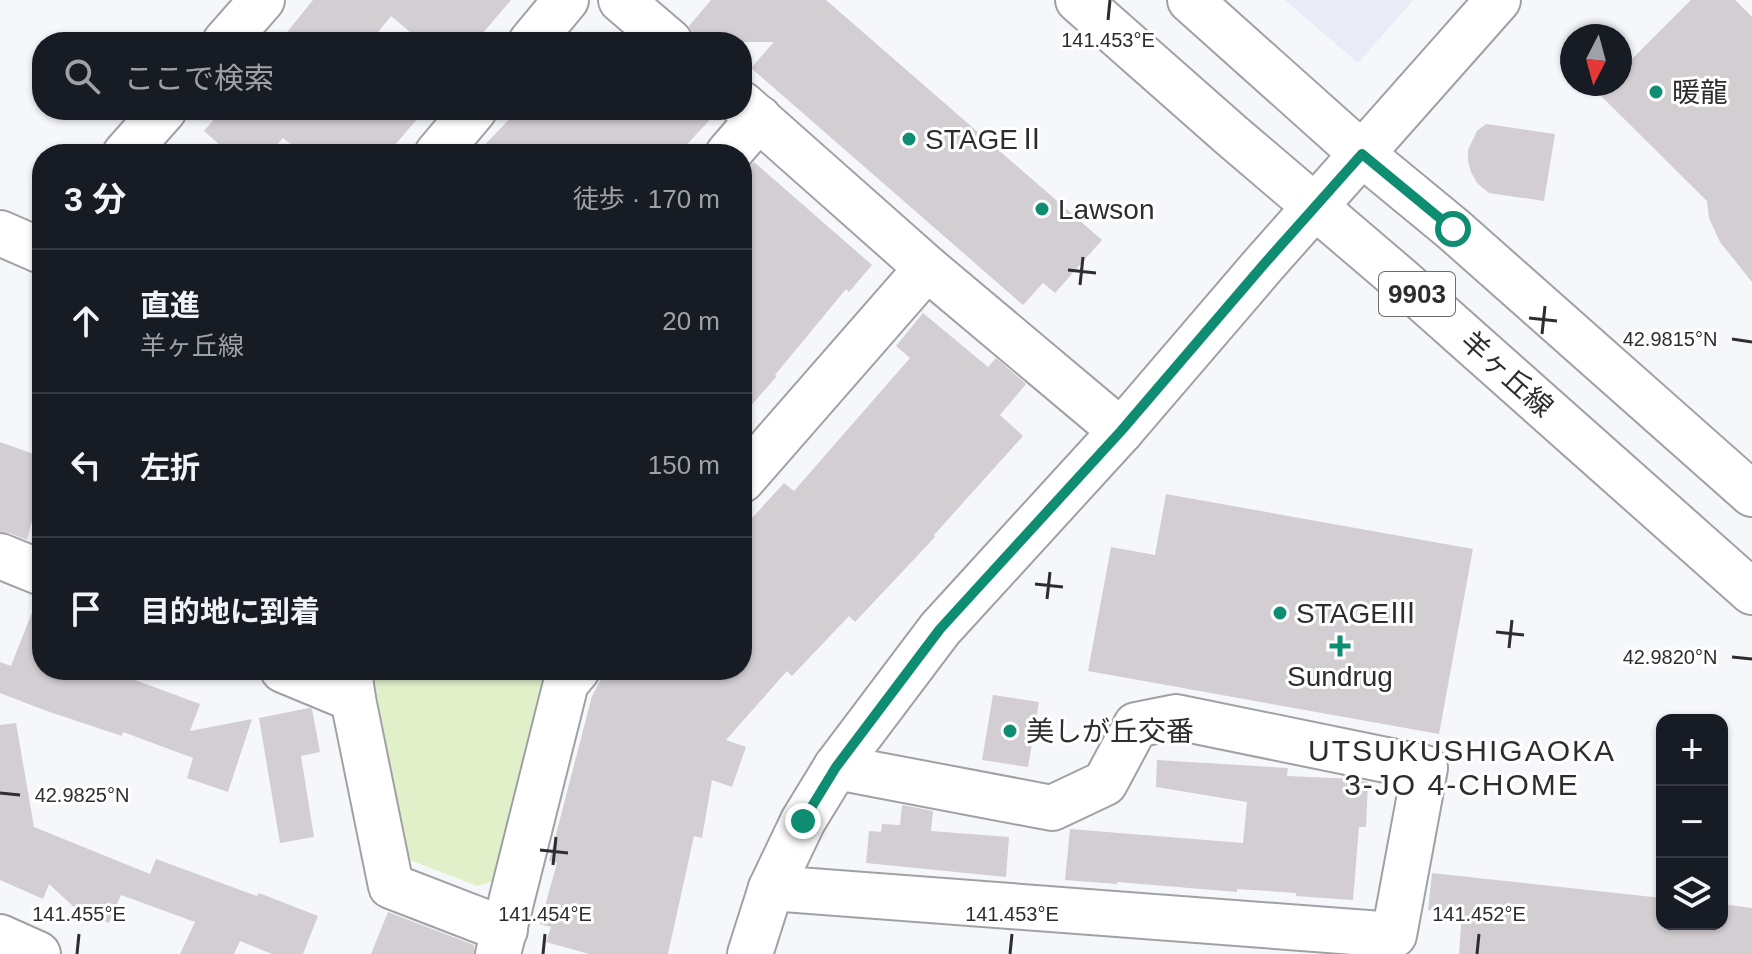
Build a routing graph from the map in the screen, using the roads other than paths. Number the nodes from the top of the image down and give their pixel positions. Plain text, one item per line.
1 (262, 0) edge
2 (566, 0) edge
3 (621, 0) edge
4 (1078, 0) edge
5 (1190, 0) edge
6 (1498, 0) edge
7 (234, 32) edge
8 (539, 32) edge
9 (658, 32) edge
10 (752, 113) edge
11 (155, 120) edge
12 (466, 120) edge
13 (745, 120) edge
14 (134, 144) edge
15 (445, 144) edge
16 (733, 144) edge
17 (1362, 154) junction
18 (1315, 207) junction
19 (0, 233) edge
20 (32, 246) edge
21 (927, 268) junction
22 (1121, 431) junction
23 (752, 469) edge
24 (1752, 494) edge
25 (0, 556) edge
26 (32, 569) edge
27 (1752, 592) edge
28 (569, 680) edge
29 (351, 684) edge
30 (836, 767) junction
31 (771, 888) junction
32 (0, 937) edge
33 (502, 942) edge
34 (38, 954) edge
35 (750, 954) edge

1 - 7 street
2 - 8 street
3 - 9 street
4 - 18 street, 羊ヶ丘線 / 9903
5 - 17 street, 9903
6 - 17 street
10 - 21 street
11 - 14 street
12 - 15 street
13 - 16 street
17 - 18 street
17 - 24 street, 9903
18 - 22 street
18 - 27 street, 羊ヶ丘線 / 9903
19 - 20 street
21 - 22 street
21 - 23 street
22 - 30 street
25 - 26 street
28 - 33 street
29 - 33 street
30 - 31 street
30 - 31 street
31 - 35 street
32 - 34 street

